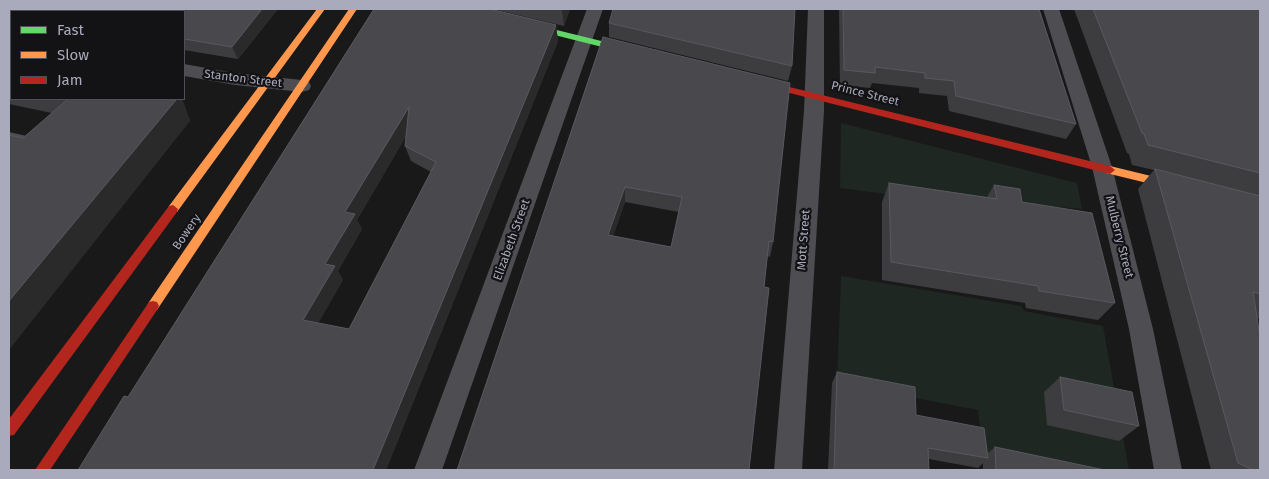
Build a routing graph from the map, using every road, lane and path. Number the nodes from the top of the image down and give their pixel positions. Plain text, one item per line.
1 (322, 9) edge
2 (354, 9) edge
3 (462, 9) edge
4 (595, 9) edge
5 (816, 9) edge
6 (1051, 9) edge
7 (584, 39) junction
8 (649, 55) edge
9 (185, 70) edge
10 (745, 79) edge
11 (265, 82) junction
12 (302, 86) junction
13 (814, 96) junction
14 (9, 135) edge
15 (39, 141) edge
16 (1102, 167) junction
17 (1193, 190) edge
18 (9, 430) edge
19 (42, 470) edge
20 (428, 470) edge
21 (788, 470) edge
22 (1168, 470) edge

1 - 11 main road, Bowery
2 - 12 main road, Bowery
3 - 7 main road
4 - 7 street, Elizabeth Street
5 - 13 street, Mott Street
6 - 16 street, Mulberry Street
7 - 8 main road
7 - 20 street, Elizabeth Street
9 - 11 street, Stanton Street
10 - 13 main road, Prince Street
11 - 12 street, Stanton Street
11 - 18 main road, Bowery
12 - 19 main road, Bowery
13 - 16 main road, Prince Street
13 - 21 street, Mott Street
14 - 15 lane
16 - 17 main road, Prince Street
16 - 22 street, Mulberry Street

